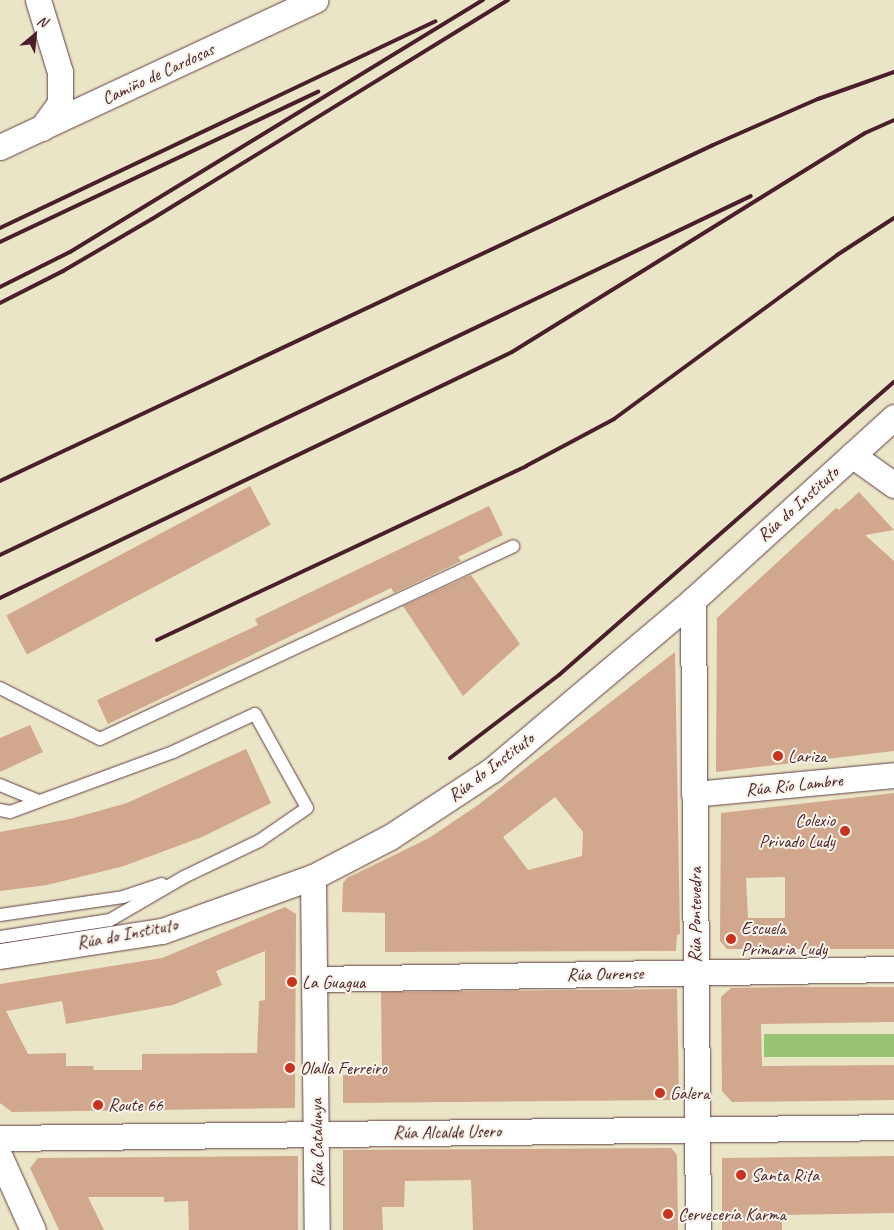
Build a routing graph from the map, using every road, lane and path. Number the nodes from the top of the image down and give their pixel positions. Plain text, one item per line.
1 (38, 0) edge
2 (316, 0) edge
3 (42, 128) junction
4 (0, 146) edge
5 (894, 417) edge
6 (852, 455) junction
7 (894, 485) edge
8 (514, 546) dead end
9 (693, 600) junction
10 (0, 688) edge
11 (894, 775) edge
12 (0, 785) edge
13 (694, 794) junction
14 (39, 801) junction
15 (0, 810) edge
16 (184, 877) junction
17 (313, 877) junction
18 (0, 915) edge
19 (0, 937) edge
20 (0, 956) edge
21 (894, 969) edge
22 (696, 973) junction
23 (316, 979) junction
24 (894, 1127) edge
25 (697, 1129) junction
26 (316, 1134) junction
27 (0, 1138) edge
28 (0, 1157) edge
29 (33, 1230) edge
30 (317, 1230) edge
31 (698, 1230) edge

1 - 3 street
2 - 3 street, Camiño de Cardosas
3 - 4 street, Camiño de Cardosas
5 - 6 street, Rúa do Instituto
6 - 7 street
6 - 9 street, Rúa do Instituto
8 - 10 lane
9 - 13 street, Rúa Pontevedra
9 - 17 street, Rúa do Instituto
11 - 13 street, Rúa Río Lambre
12 - 14 lane
13 - 22 street, Rúa Pontevedra
14 - 15 lane
14 - 16 lane
16 - 18 lane
16 - 19 lane
17 - 20 street, Rúa do Instituto
17 - 23 street, Rúa Catalunya
21 - 22 street, Rúa Ourense
22 - 23 street, Rúa Ourense
22 - 25 street, Rúa Pontevedra
23 - 26 street, Rúa Catalunya
24 - 25 street, Rúa Alcalde Usero
25 - 26 street, Rúa Alcalde Usero
25 - 31 street, Rúa Pontevedra
26 - 27 street, Rúa Alcalde Usero
26 - 30 street, Rúa Catalunya
28 - 29 street

